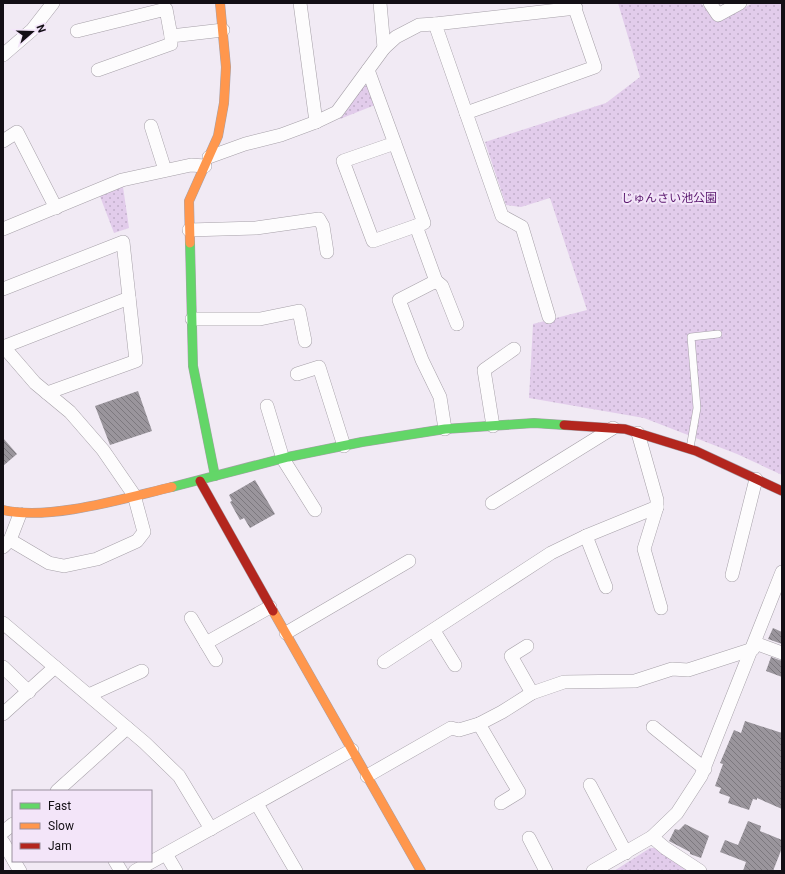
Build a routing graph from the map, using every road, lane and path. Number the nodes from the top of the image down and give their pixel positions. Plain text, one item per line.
1 (53, 3) edge
2 (220, 3) edge
3 (300, 3) edge
4 (380, 3) edge
5 (710, 3) edge
6 (740, 3) edge
7 (574, 5) edge
8 (435, 24) junction
9 (223, 30) junction
10 (76, 31) dead end
11 (171, 36) junction
12 (384, 48) junction
13 (3, 55) edge
14 (98, 70) dead end
15 (368, 70) junction
16 (466, 113) junction
17 (316, 122) junction
18 (151, 126) dead end
19 (3, 141) edge
20 (395, 142) junction
21 (207, 162) junction
22 (165, 170) junction
23 (56, 208) junction
24 (416, 226) junction
25 (3, 228) edge
26 (189, 230) junction
27 (326, 252) dead end
28 (436, 281) junction
29 (3, 289) edge
30 (129, 298) junction
31 (549, 316) dead end
32 (192, 319) junction
33 (457, 324) dead end
34 (718, 334) dead end
35 (305, 341) dead end
36 (3, 347) edge
37 (514, 349) dead end
38 (297, 374) dead end
39 (47, 394) junction
40 (267, 406) dead end
41 (493, 426) junction
42 (614, 428) junction
43 (445, 429) junction
44 (638, 433) junction
45 (344, 446) junction
46 (690, 449) junction
47 (283, 459) junction
48 (215, 476) junction
49 (756, 479) junction
50 (200, 481) junction
51 (782, 491) edge
52 (134, 496) junction
53 (492, 503) dead end
54 (657, 506) junction
55 (3, 510) edge
56 (315, 510) dead end
57 (20, 514) junction
58 (586, 536) junction
59 (7, 543) edge
60 (409, 561) dead end
61 (732, 575) dead end
62 (781, 577) edge
63 (606, 587) dead end
64 (270, 607) junction
65 (661, 608) dead end
66 (191, 618) dead end
67 (3, 623) edge
68 (434, 631) junction
69 (286, 633) junction
70 (206, 643) junction
71 (527, 646) dead end
72 (754, 646) junction
73 (782, 654) edge
74 (216, 660) dead end
75 (384, 662) dead end
76 (455, 665) dead end
77 (55, 667) junction
78 (3, 668) edge
79 (142, 671) dead end
80 (28, 692) junction
81 (532, 693) junction
82 (89, 695) junction
83 (3, 714) edge
84 (479, 724) junction
85 (653, 727) dead end
86 (127, 728) junction
87 (352, 750) junction
88 (705, 770) junction
89 (367, 776) junction
90 (590, 785) dead end
91 (58, 790) edge
92 (501, 802) dead end
93 (257, 804) junction
94 (12, 825) edge
95 (210, 829) junction
96 (3, 832) edge
97 (652, 837) junction
98 (529, 838) dead end
99 (3, 842) edge
100 (626, 853) junction
101 (166, 854) junction
102 (12, 857) edge
103 (15, 862) edge
104 (116, 862) edge
105 (151, 862) edge
106 (152, 862) edge
107 (20, 871) edge
108 (121, 871) edge
109 (135, 871) edge
110 (176, 871) edge
111 (296, 871) edge
112 (421, 871) edge
113 (546, 871) edge
114 (593, 871) edge
115 (700, 871) edge

1 - 13 street
2 - 9 street
3 - 17 street
4 - 12 street
5 - 6 street
7 - 8 street
7 - 16 street
8 - 12 street
8 - 16 street
9 - 11 street
9 - 21 street
10 - 11 street
11 - 14 street
12 - 15 street
15 - 17 street
15 - 20 street
16 - 31 street
17 - 21 street
18 - 22 street
19 - 23 street
20 - 24 street
20 - 24 street
21 - 22 street
21 - 26 street
22 - 23 street
23 - 25 street
24 - 28 street
26 - 27 street
26 - 32 street
28 - 33 street
28 - 43 street
29 - 30 street
30 - 36 street
30 - 39 street
32 - 35 street
32 - 48 street
34 - 46 lane
36 - 39 street
37 - 41 street
38 - 45 street
39 - 52 street
40 - 47 street
41 - 42 street
41 - 43 street
42 - 44 street
42 - 53 street
43 - 45 street
44 - 46 street
44 - 54 street
45 - 47 street
46 - 49 street
47 - 48 street
47 - 56 street
48 - 50 street
49 - 51 street
49 - 61 street
50 - 52 street
50 - 64 street
52 - 57 street
52 - 59 street
54 - 58 street
54 - 65 street
55 - 57 street
57 - 59 street
58 - 63 street
58 - 68 street
60 - 69 street
62 - 72 street
64 - 69 street
64 - 70 street
66 - 70 street
67 - 77 street
68 - 75 street
68 - 76 street
69 - 87 street
70 - 74 street
71 - 81 street
72 - 73 street
72 - 81 street
72 - 88 street
77 - 80 street
77 - 82 street
78 - 80 street
79 - 82 street
80 - 83 street
81 - 84 street
82 - 86 street
84 - 89 street
84 - 92 street
85 - 88 street
86 - 91 street
86 - 95 street
87 - 89 street
87 - 93 street
88 - 97 street
89 - 112 street
90 - 100 street
93 - 95 street
93 - 111 street
94 - 96 street
95 - 101 street
97 - 100 street
97 - 115 street
98 - 113 street
99 - 102 street
100 - 114 street
101 - 106 street
101 - 110 street
103 - 107 street
104 - 108 street
105 - 109 street

